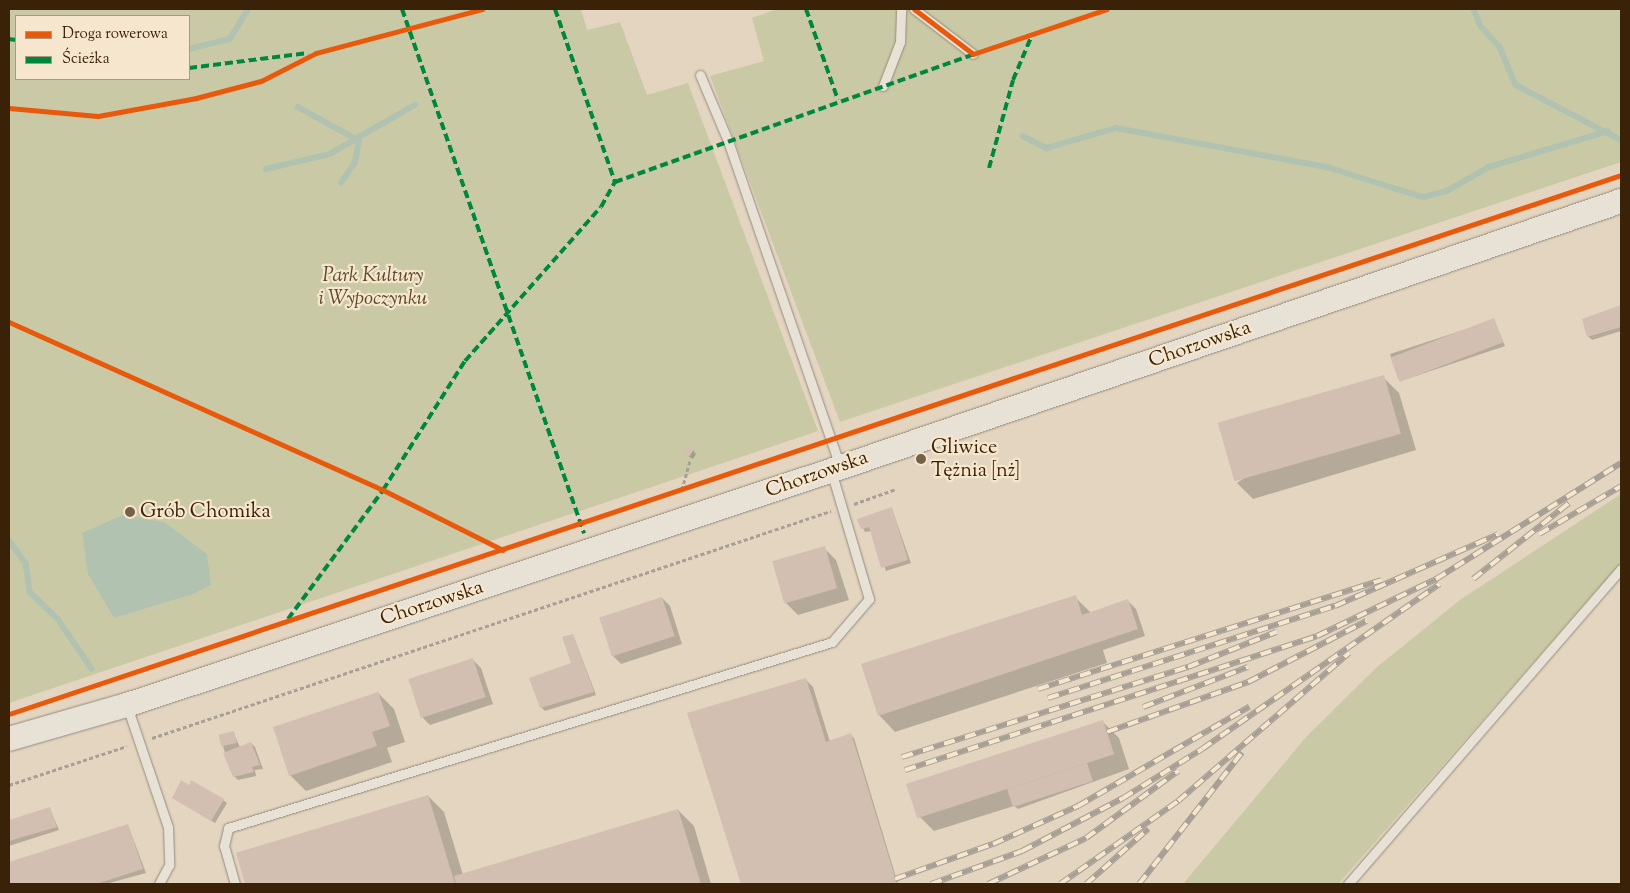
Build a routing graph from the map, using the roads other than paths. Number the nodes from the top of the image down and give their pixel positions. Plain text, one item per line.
1 (902, 9) edge
2 (914, 9) edge
3 (973, 54) dead end
4 (700, 75) dead end
5 (883, 86) dead end
6 (1621, 202) edge
7 (835, 469) junction
8 (1621, 569) edge
9 (127, 705) junction
10 (9, 739) edge
11 (159, 884) edge
12 (235, 884) edge
13 (1348, 884) edge

1 - 5 lane
2 - 3 lane
4 - 7 lane
6 - 7 main road, Chorzowska
7 - 9 main road, Chorzowska
7 - 12 lane
8 - 13 lane
9 - 10 main road, Chorzowska
9 - 11 lane

